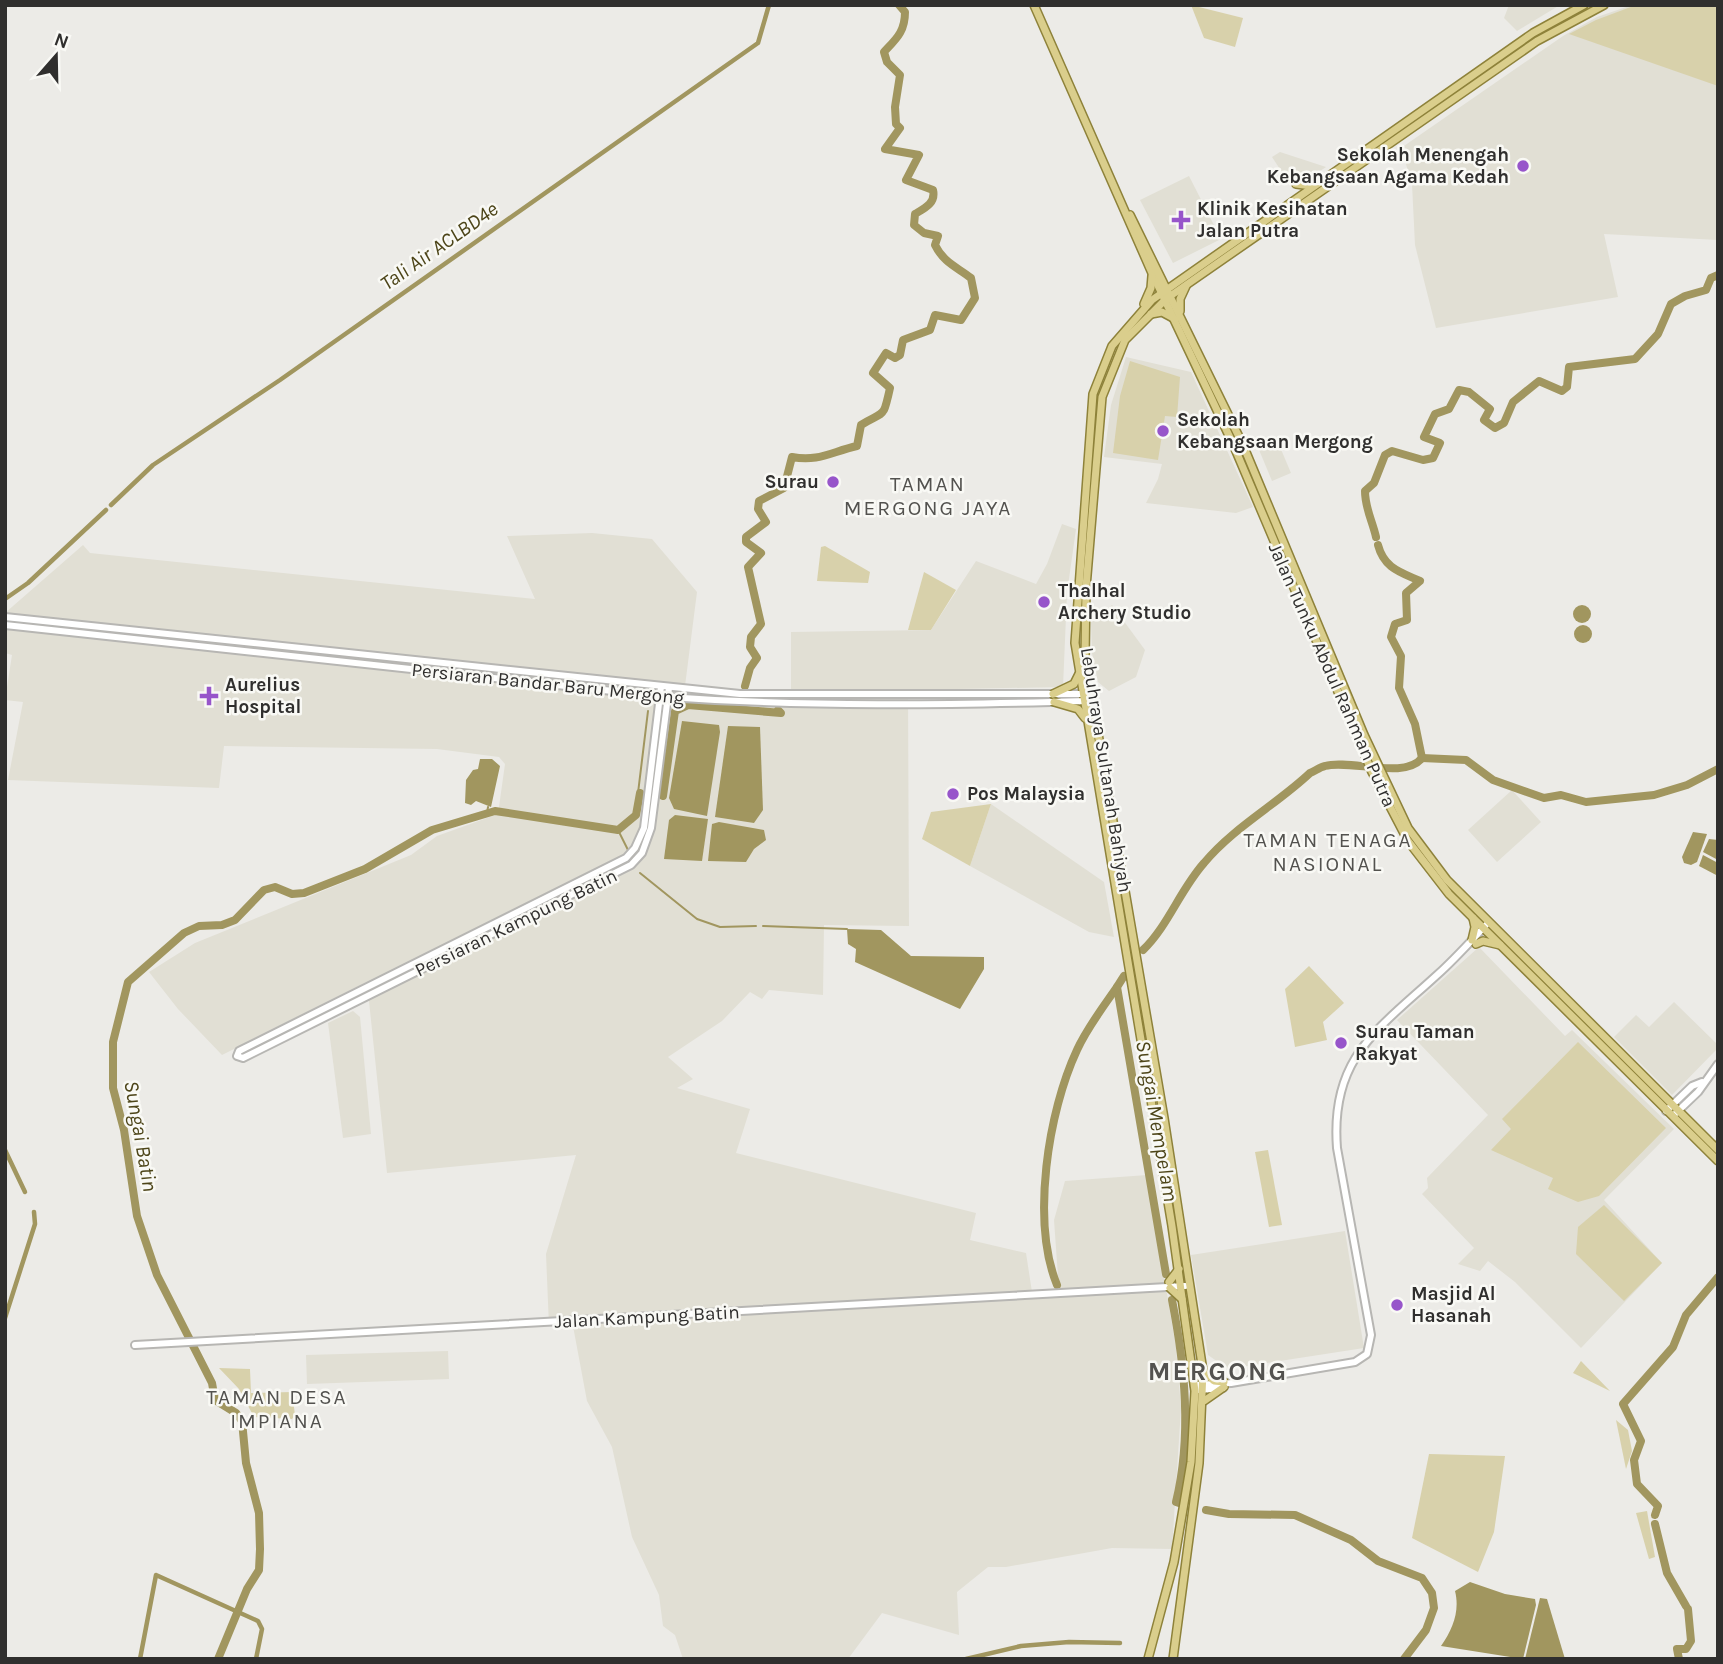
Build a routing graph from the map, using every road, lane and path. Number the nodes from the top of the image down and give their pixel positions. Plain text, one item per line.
1 (1034, 5) edge
2 (1584, 5) edge
3 (1604, 5) edge
4 (1296, 184) dead end
5 (1312, 186) junction
6 (1303, 193) junction
7 (1309, 201) junction
8 (1155, 271) junction
9 (1187, 280) junction
10 (1167, 294) junction
11 (1143, 313) junction
12 (1178, 318) junction
13 (5, 617) edge
14 (5, 625) edge
15 (1080, 673) junction
16 (665, 687) junction
17 (659, 696) junction
18 (668, 697) junction
19 (1088, 697) junction
20 (1054, 698) junction
21 (1088, 729) junction
22 (1472, 917) junction
23 (1489, 927) junction
24 (1472, 943) junction
25 (1503, 947) junction
26 (1718, 1064) edge
27 (1158, 1082) junction
28 (1147, 1084) junction
29 (1672, 1111) junction
30 (1718, 1150) edge
31 (1718, 1161) edge
32 (1179, 1267) junction
33 (1190, 1282) junction
34 (1181, 1283) junction
35 (1169, 1285) junction
36 (1184, 1302) junction
37 (135, 1345) dead end
38 (1203, 1371) junction
39 (1226, 1384) junction
40 (1204, 1387) junction
41 (1195, 1388) junction
42 (1203, 1402) junction
43 (1148, 1659) edge
44 (1174, 1659) edge

1 - 8 main road, Jalan Tunku Abdul Rahman Putra
2 - 5 main road, Lebuhraya Sultanah Bahiyah
3 - 7 main road, Lebuhraya Sultanah Bahiyah
4 - 5 main road
5 - 6 main road, Lebuhraya Sultanah Bahiyah
6 - 7 main road
6 - 9 main road, Lebuhraya Sultanah Bahiyah
7 - 9 main road, Lebuhraya Sultanah Bahiyah
8 - 9 main road
8 - 10 main road, Jalan Tunku Abdul Rahman Putra
8 - 11 main road
9 - 10 main road, Lebuhraya Sultanah Bahiyah
9 - 12 main road
10 - 11 main road, Lebuhraya Sultanah Bahiyah
10 - 12 main road, Jalan Tunku Abdul Rahman Putra
11 - 12 main road
11 - 15 main road, Lebuhraya Sultanah Bahiyah
11 - 19 main road, Lebuhraya Sultanah Bahiyah
12 - 22 main road, Jalan Tunku Abdul Rahman Putra
12 - 23 main road, Jalan Tunku Abdul Rahman Putra
13 - 16 street, Persiaran Bandar Baru Mergong
14 - 17 street, Persiaran Bandar Baru Mergong
15 - 19 main road, Lebuhraya Sultanah Bahiyah
15 - 20 main road
16 - 17 street, Persiaran Kampung Batin
16 - 18 street, Persiaran Kampung Batin
16 - 20 street, Persiaran Bandar Baru Mergong
17 - 18 street, Persiaran Bandar Baru Mergong
17 - 18 street, Persiaran Kampung Batin
18 - 20 street, Persiaran Bandar Baru Mergong
19 - 20 street, Persiaran Bandar Baru Mergong
19 - 21 main road, Lebuhraya Sultanah Bahiyah
19 - 27 main road, Lebuhraya Sultanah Bahiyah
20 - 21 main road
21 - 28 main road, Lebuhraya Sultanah Bahiyah
22 - 23 main road, Jalan Tunku Abdul Rahman Putra
22 - 24 main road
23 - 24 street
23 - 25 main road, Jalan Tunku Abdul Rahman Putra
23 - 29 main road, Jalan Tunku Abdul Rahman Putra
24 - 25 main road
24 - 39 street
25 - 29 main road, Jalan Tunku Abdul Rahman Putra
26 - 29 street
27 - 28 main road
27 - 33 main road, Lebuhraya Sultanah Bahiyah
28 - 32 main road, Lebuhraya Sultanah Bahiyah
29 - 30 main road, Jalan Tunku Abdul Rahman Putra
29 - 31 main road, Jalan Tunku Abdul Rahman Putra
32 - 34 main road, Lebuhraya Sultanah Bahiyah
32 - 35 main road
33 - 34 street, Jalan Kampung Batin
33 - 38 main road, Lebuhraya Sultanah Bahiyah
34 - 35 street, Jalan Kampung Batin
34 - 36 main road, Lebuhraya Sultanah Bahiyah
35 - 36 main road
35 - 37 street, Jalan Kampung Batin
36 - 41 main road, Lebuhraya Sultanah Bahiyah
38 - 39 main road
38 - 40 main road, Lebuhraya Sultanah Bahiyah
39 - 40 street
39 - 42 main road
40 - 41 street
40 - 42 main road, Lebuhraya Sultanah Bahiyah
41 - 43 main road, Lebuhraya Sultanah Bahiyah
42 - 44 main road, Lebuhraya Sultanah Bahiyah

